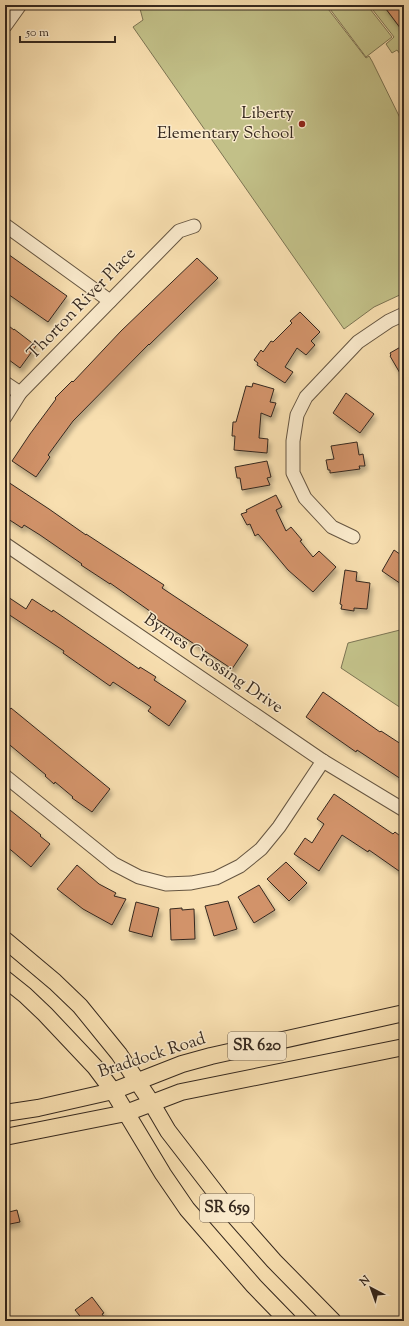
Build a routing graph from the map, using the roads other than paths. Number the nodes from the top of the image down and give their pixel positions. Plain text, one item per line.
1 (20, 5) edge
2 (5, 26) edge
3 (5, 225) edge
4 (194, 226) dead end
5 (110, 301) junction
6 (404, 314) edge
7 (5, 383) edge
8 (20, 394) junction
9 (5, 417) edge
10 (353, 538) dead end
11 (5, 544) edge
12 (323, 761) junction
13 (5, 776) edge
14 (404, 810) edge
15 (5, 940) edge
16 (5, 979) edge
17 (404, 1013) edge
18 (404, 1047) edge
19 (137, 1082) junction
20 (113, 1091) junction
21 (151, 1102) junction
22 (5, 1113) edge
23 (126, 1113) junction
24 (5, 1138) edge
25 (288, 1321) edge
26 (333, 1321) edge

1 - 2 street
3 - 5 street
4 - 5 street, Thorton River Place
5 - 8 street, Thorton River Place
6 - 10 street
7 - 8 street
8 - 9 street, Thorton River Place
11 - 12 street, Byrnes Crossing Drive
12 - 13 street
12 - 14 street, Byrnes Crossing Drive
15 - 19 main road, SR 659
16 - 20 main road, SR 659
17 - 19 main road, Braddock Road / SR 620
18 - 21 main road, SR 620
19 - 20 main road, Braddock Road / SR 620
19 - 21 main road, SR 659
20 - 22 main road, Braddock Road / SR 620
20 - 23 main road, SR 659
21 - 23 main road
21 - 26 main road, SR 659
23 - 24 main road
23 - 25 main road, SR 659

